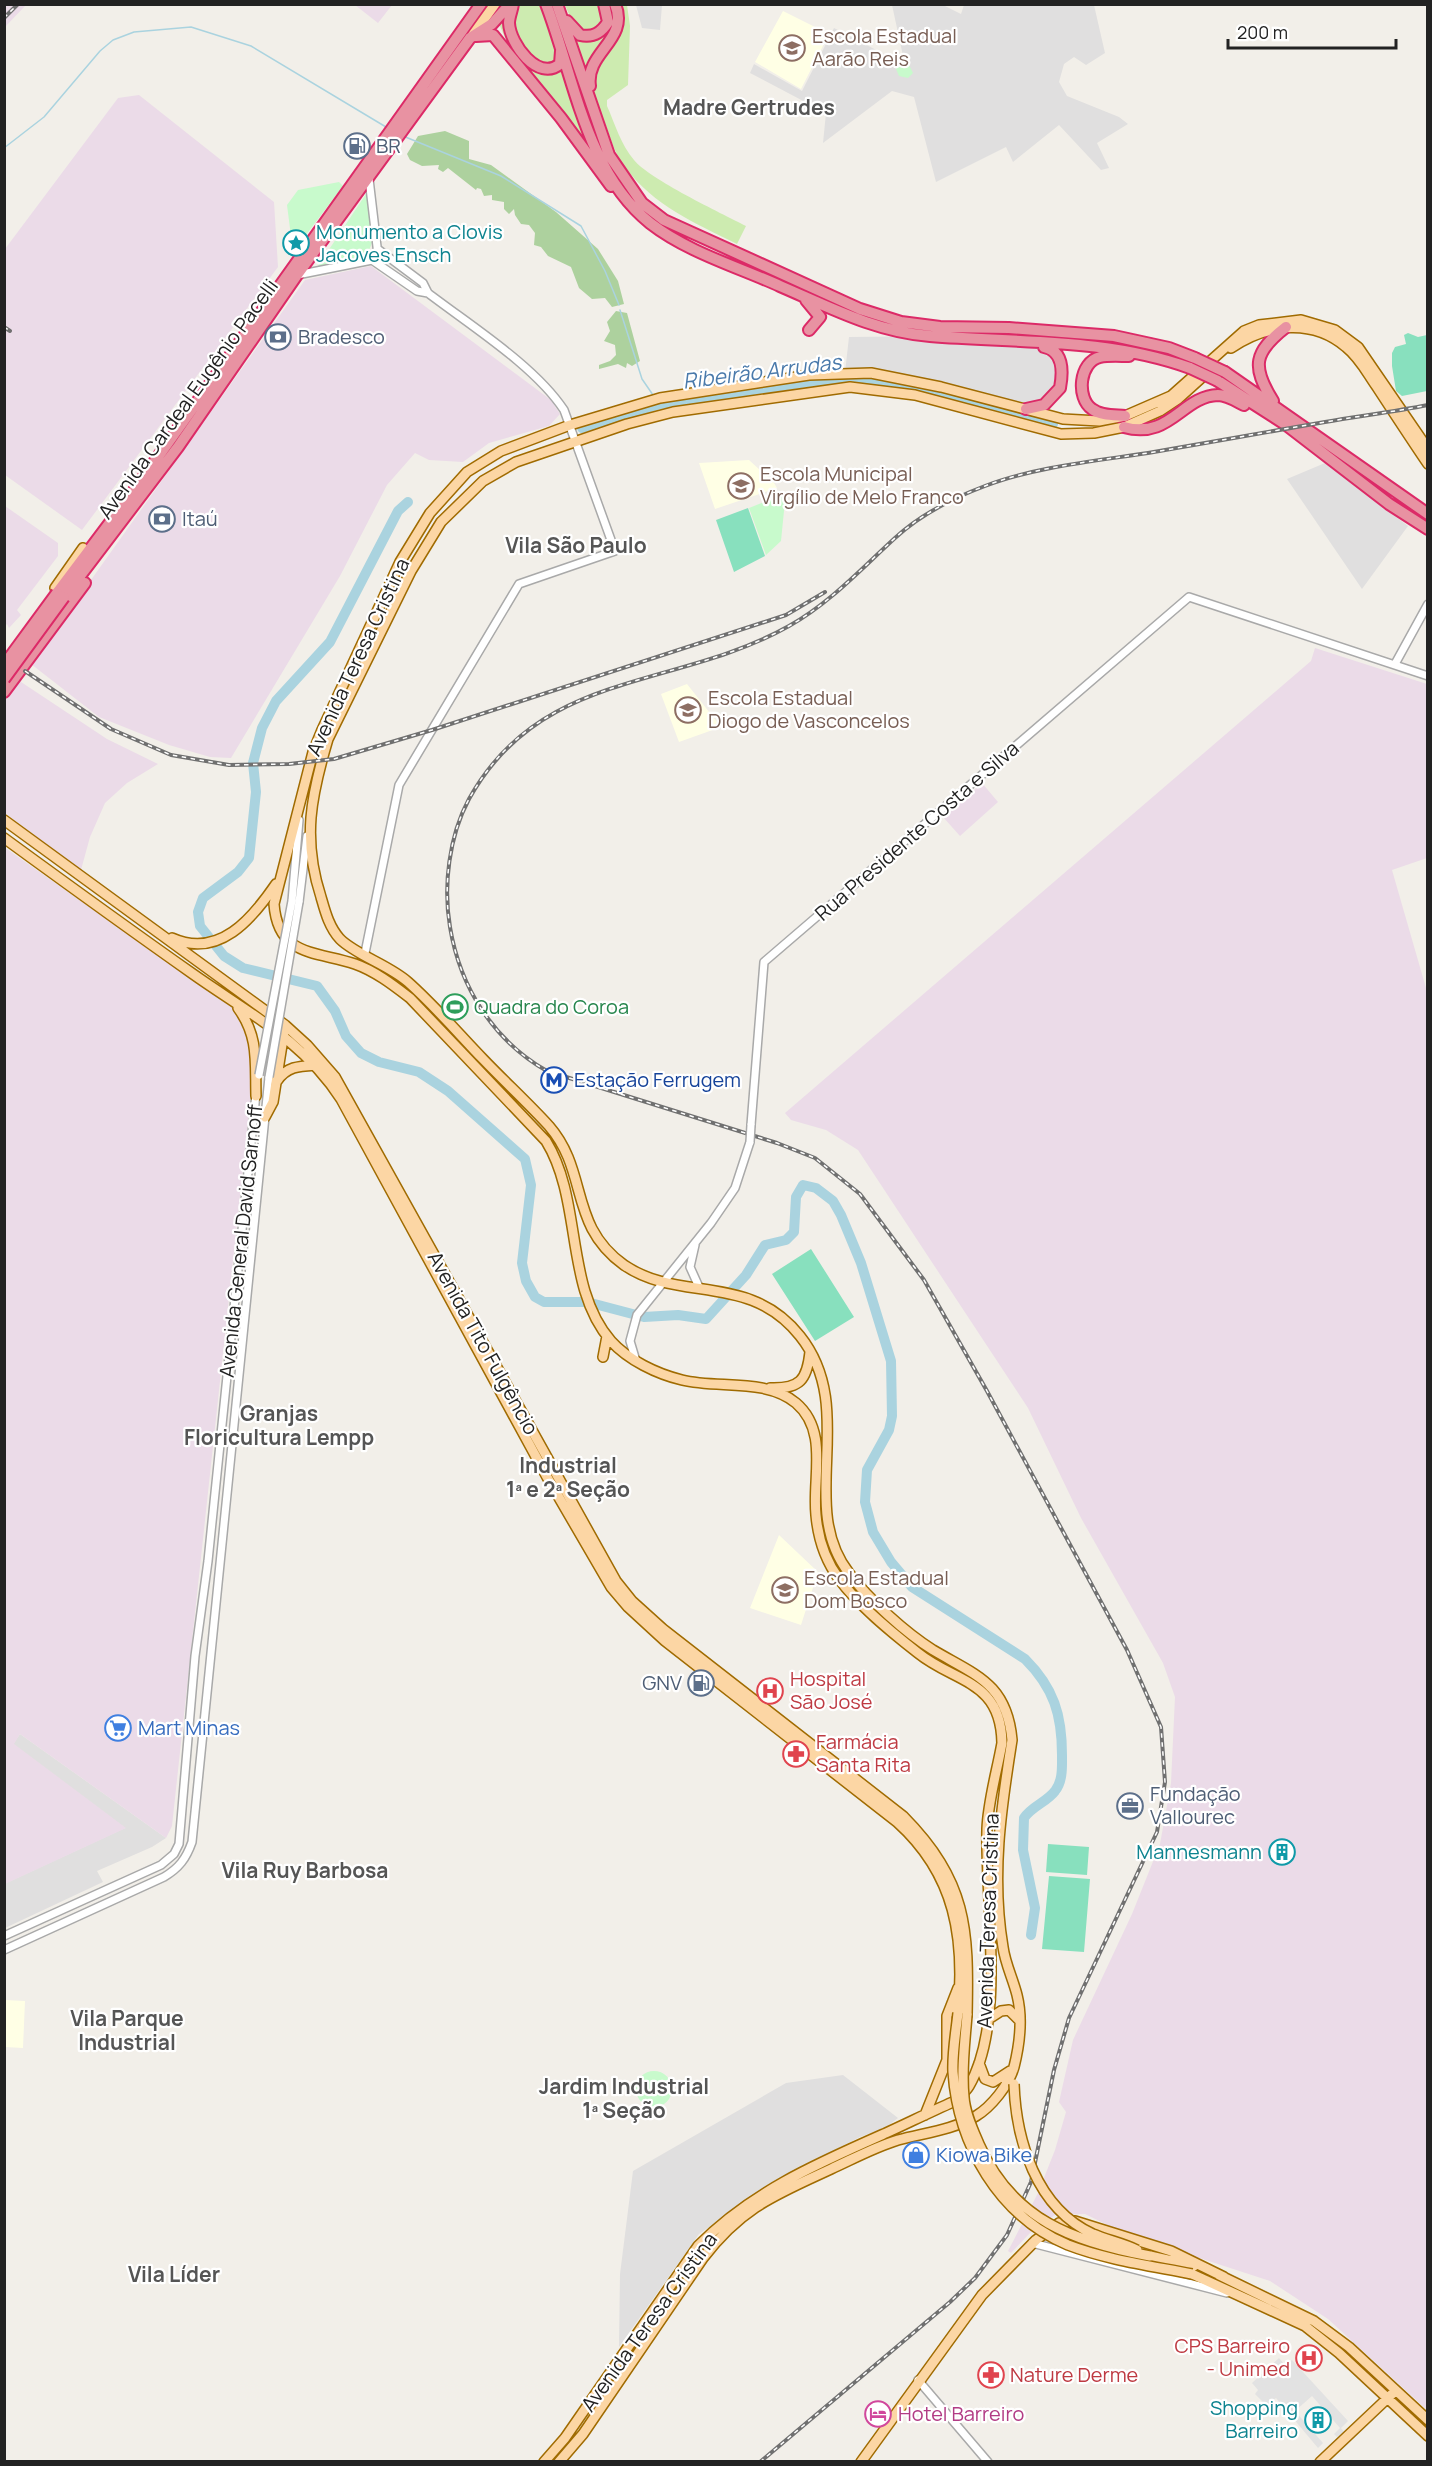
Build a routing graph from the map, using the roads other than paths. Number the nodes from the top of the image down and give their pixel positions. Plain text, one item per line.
1 (482, 4) edge
2 (495, 4) edge
3 (512, 4) edge
4 (546, 4) edge
5 (558, 4) edge
6 (604, 4) edge
7 (615, 4) edge
8 (470, 38) junction
9 (560, 42) junction
10 (594, 110) junction
11 (404, 123) junction
12 (395, 136) junction
13 (369, 179) junction
14 (635, 209) junction
15 (379, 250) junction
16 (372, 260) junction
17 (297, 275) junction
18 (428, 293) junction
19 (802, 296) junction
20 (1286, 327) junction
21 (809, 330) dead end
22 (1020, 342) junction
23 (1153, 355) junction
24 (1193, 363) junction
25 (871, 381) junction
26 (1274, 404) junction
27 (1026, 410) junction
28 (1124, 422) junction
29 (1285, 424) junction
30 (570, 425) junction
31 (576, 441) junction
32 (1428, 449) edge
33 (1428, 464) edge
34 (134, 499) junction
35 (1428, 514) edge
36 (425, 520) junction
37 (1428, 529) edge
38 (424, 546) junction
39 (83, 548) joint
40 (403, 558) junction
41 (61, 595) junction
42 (1428, 604) edge
43 (4, 656) edge
44 (1395, 664) junction
45 (4, 665) edge
46 (1428, 676) edge
47 (4, 679) edge
48 (4, 692) edge
49 (301, 799) junction
50 (4, 820) edge
51 (308, 829) junction
52 (4, 838) edge
53 (279, 879) junction
54 (296, 902) junction
55 (155, 931) junction
56 (364, 954) junction
57 (235, 1004) junction
58 (285, 1030) junction
59 (317, 1065) junction
60 (273, 1079) junction
61 (256, 1096) junction
62 (265, 1117) joint
63 (697, 1239) junction
64 (663, 1281) junction
65 (699, 1287) junction
66 (605, 1332) junction
67 (630, 1339) junction
68 (810, 1350) junction
69 (620, 1351) junction
70 (603, 1357) dead end
71 (636, 1361) junction
72 (756, 1388) junction
73 (223, 1555) junction
74 (208, 1558) junction
75 (222, 1564) junction
76 (182, 1813) junction
77 (195, 1822) junction
78 (167, 1861) junction
79 (177, 1870) junction
80 (4, 1936) edge
81 (4, 1950) edge
82 (961, 1980) junction
83 (962, 2014) junction
84 (987, 2020) junction
85 (1021, 2023) junction
86 (979, 2063) junction
87 (1013, 2070) junction
88 (925, 2115) junction
89 (1032, 2243) junction
90 (1150, 2256) junction
91 (1192, 2270) junction
92 (1224, 2277) junction
93 (1236, 2292) junction
94 (918, 2380) junction
95 (1394, 2390) junction
96 (1389, 2400) junction
97 (1428, 2420) edge
98 (1428, 2436) edge
99 (544, 2462) edge
100 (559, 2462) edge
101 (861, 2462) edge
102 (988, 2462) edge
103 (1320, 2462) edge

1 - 11 highway
2 - 8 main road
3 - 8 highway
3 - 9 highway
4 - 9 highway
5 - 6 highway
5 - 10 highway
7 - 10 highway
8 - 11 highway
8 - 14 highway
9 - 14 highway
10 - 24 highway
11 - 12 highway
12 - 13 highway, Avenida Cardeal Eugênio Pacelli
12 - 34 highway, Avenida Cardeal Eugênio Pacelli
13 - 15 street
13 - 17 highway, Avenida Cardeal Eugênio Pacelli
14 - 19 highway
15 - 16 street
15 - 18 street
16 - 17 street
16 - 18 street
17 - 34 highway, Avenida Cardeal Eugênio Pacelli
18 - 30 street
19 - 21 highway
19 - 22 highway
20 - 26 highway
20 - 28 main road, Avenida Teresa Cristina
20 - 33 main road, Avenida Teresa Cristina
22 - 23 highway
22 - 27 highway
23 - 24 highway
23 - 28 highway
24 - 26 highway, bridge
24 - 29 highway, bridge
25 - 27 main road, Avenida Teresa Cristina
25 - 28 main road, Avenida Teresa Cristina
25 - 30 main road, Avenida Teresa Cristina
25 - 31 main road, Avenida Teresa Cristina
26 - 35 highway
27 - 28 main road, Avenida Teresa Cristina
28 - 29 highway
28 - 32 main road, Avenida Teresa Cristina
29 - 37 highway
30 - 31 street
30 - 36 main road, Avenida Teresa Cristina
31 - 38 main road, Avenida Teresa Cristina
31 - 56 street
34 - 39 highway
34 - 41 highway, Avenida Cardeal Eugênio Pacelli
34 - 48 highway
36 - 38 main road
36 - 40 main road, Avenida Teresa Cristina
38 - 40 main road
38 - 51 main road, Avenida Teresa Cristina
39 - 43 main road
40 - 49 main road, Avenida Teresa Cristina
41 - 45 highway, Avenida Cardeal Eugênio Pacelli, bridge
41 - 47 highway, Avenida Cardeal Eugênio Pacelli, bridge
42 - 44 street
44 - 46 street
44 - 63 street, Rua Presidente Costa e Silva, bridge
49 - 53 main road, Avenida Teresa Cristina
49 - 54 street, Avenida General David Sarnoff
50 - 55 main road
51 - 54 street, Avenida General David Sarnoff
51 - 56 main road, Avenida Teresa Cristina
52 - 57 main road
53 - 55 main road
53 - 66 main road, Avenida Teresa Cristina
54 - 60 street, Avenida General David Sarnoff, bridge
54 - 61 street, Avenida General David Sarnoff, bridge
55 - 58 main road, Avenida Tito Fulgêncio
56 - 64 main road, Avenida Teresa Cristina
57 - 58 main road, Avenida Tito Fulgêncio
57 - 61 main road
58 - 59 main road, Avenida Tito Fulgêncio
58 - 60 main road
58 - 83 main road, Avenida Tito Fulgêncio
59 - 60 main road
59 - 82 main road, Avenida Tito Fulgêncio
60 - 62 main road
61 - 74 street, Avenida General David Sarnoff
62 - 73 street, Avenida General David Sarnoff
63 - 64 street, Rua Presidente Costa e Silva
63 - 65 street
64 - 65 main road, Avenida Teresa Cristina
64 - 67 street, Rua Presidente Costa e Silva
65 - 68 main road, Avenida Teresa Cristina
66 - 69 main road, Avenida Teresa Cristina
66 - 70 main road
67 - 69 street
67 - 71 street
68 - 72 main road
68 - 85 main road, Avenida Teresa Cristina
69 - 71 main road, Avenida Teresa Cristina
71 - 72 main road, Avenida Teresa Cristina
72 - 84 main road, Avenida Teresa Cristina
73 - 74 street
73 - 75 street, Avenida General David Sarnoff
74 - 75 street
74 - 76 street, Avenida General David Sarnoff
75 - 77 street, Avenida General David Sarnoff
76 - 77 street
76 - 78 street, Avenida General David Sarnoff
77 - 79 street, Avenida General David Sarnoff
78 - 79 street
78 - 80 street
79 - 81 street
82 - 83 main road, Avenida Tito Fulgêncio
82 - 88 main road
83 - 90 main road, bridge
83 - 91 main road, bridge
84 - 85 main road
84 - 86 main road, Avenida Teresa Cristina
85 - 87 main road, Avenida Teresa Cristina
86 - 87 main road
86 - 88 main road, Avenida Teresa Cristina
87 - 90 main road, bridge
87 - 100 main road, Avenida Teresa Cristina
88 - 99 main road, Avenida Teresa Cristina
89 - 92 main road
89 - 93 street
89 - 94 main road
90 - 91 main road
91 - 92 main road
91 - 93 main road
92 - 95 main road
93 - 96 main road
94 - 101 main road
94 - 102 street
95 - 96 main road
95 - 97 main road
96 - 98 main road
96 - 103 main road

